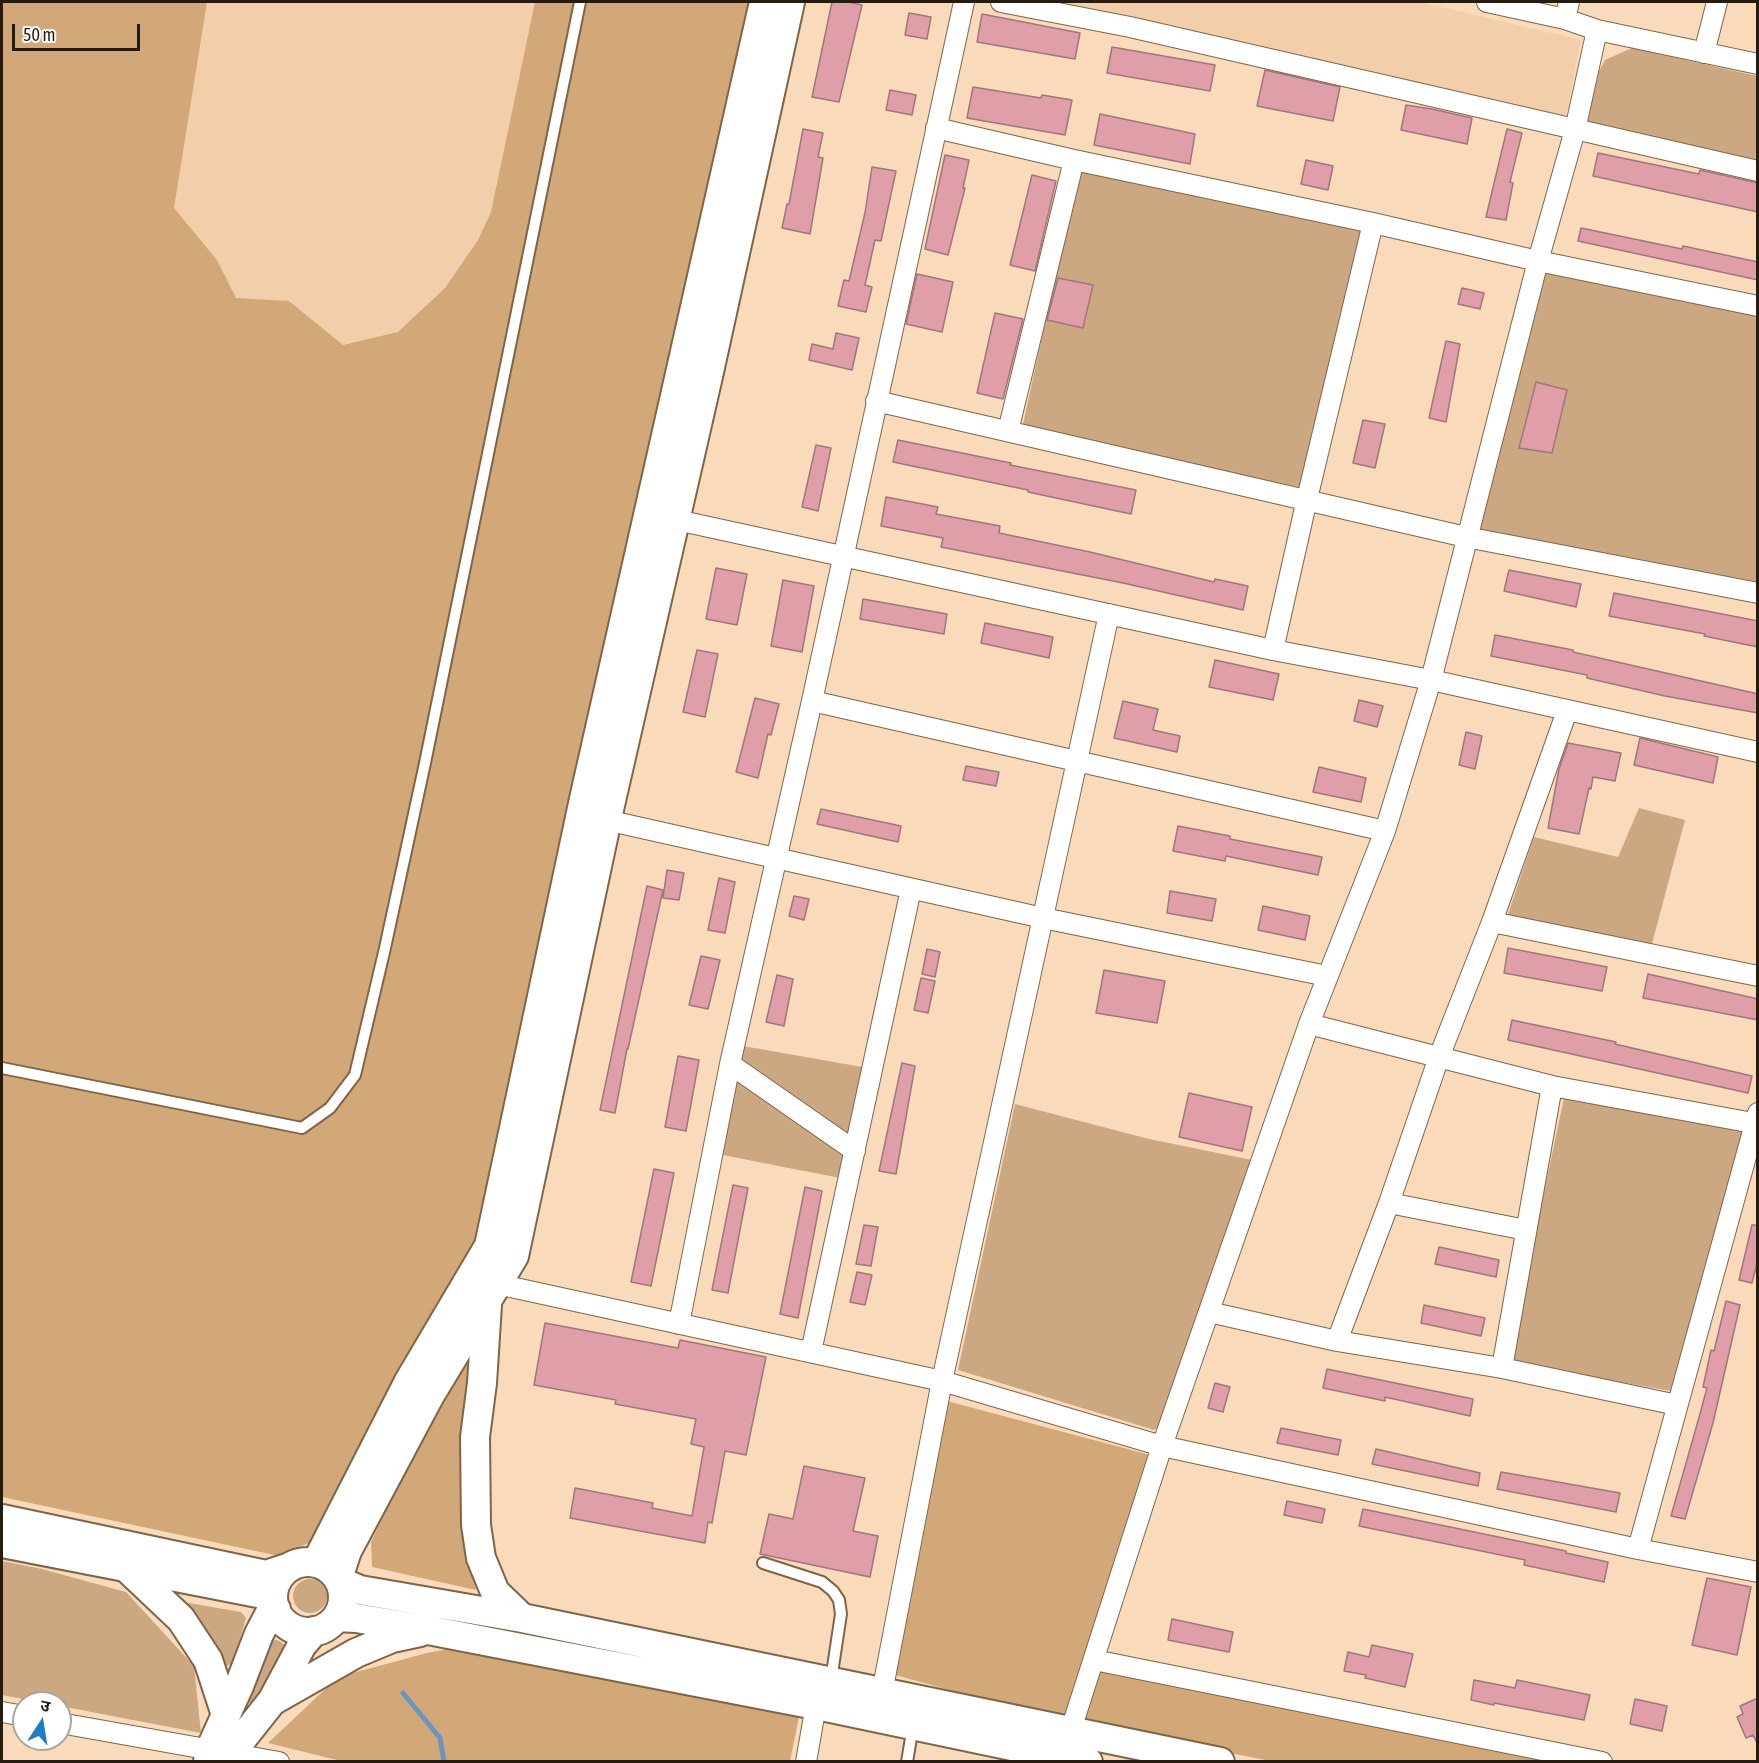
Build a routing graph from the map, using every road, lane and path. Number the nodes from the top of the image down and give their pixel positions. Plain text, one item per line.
1 (580, 2) edge
2 (764, 2) edge
3 (790, 2) edge
4 (964, 2) edge
5 (1001, 2) edge
6 (1487, 2) edge
7 (1717, 2) edge
8 (1567, 10) edge
9 (1597, 30) junction
10 (1704, 53) junction
11 (1758, 64) edge
12 (936, 128) junction
13 (1575, 130) junction
14 (1074, 160) junction
15 (1758, 171) edge
16 (1373, 223) junction
17 (1538, 261) junction
18 (1758, 306) edge
19 (876, 401) junction
20 (1008, 431) junction
21 (1306, 499) junction
22 (661, 517) junction
23 (1466, 537) junction
24 (843, 557) junction
25 (1758, 593) edge
26 (1109, 614) junction
27 (1273, 650) junction
28 (1431, 680) junction
29 (812, 701) junction
30 (1567, 711) junction
31 (1758, 752) edge
32 (1077, 760) junction
33 (606, 820) junction
34 (1385, 831) junction
35 (776, 858) junction
36 (911, 889) junction
37 (1043, 918) junction
38 (1492, 922) junction
39 (1327, 976) junction
40 (1758, 976) edge
41 (1309, 1024) junction
42 (1439, 1057) junction
43 (730, 1064) junction
44 (2, 1068) edge
45 (1552, 1086) junction
46 (1755, 1118) edge
47 (855, 1151) junction
48 (1389, 1203) junction
49 (1526, 1230) junction
50 (486, 1286) junction
51 (1209, 1312) junction
52 (679, 1324) junction
53 (1337, 1341) junction
54 (811, 1352) junction
55 (1502, 1368) junction
56 (942, 1381) junction
57 (1677, 1406) junction
58 (1162, 1446) junction
59 (2, 1519) edge
60 (2, 1543) edge
61 (1638, 1549) junction
62 (763, 1563) dead end
63 (126, 1567) junction
64 (321, 1572) junction
65 (1758, 1572) edge
66 (274, 1602) junction
67 (522, 1618) junction
68 (325, 1624) junction
69 (428, 1630) junction
70 (1094, 1660) junction
71 (824, 1698) junction
72 (272, 1701) junction
73 (880, 1705) junction
74 (226, 1715) junction
75 (914, 1725) junction
76 (72, 1726) edge
77 (1074, 1750) edge
78 (219, 1757) edge
79 (279, 1761) edge
80 (806, 1761) edge
81 (907, 1761) edge
82 (1220, 1761) edge
83 (1602, 1761) edge

1 - 44 lane
2 - 22 street
3 - 22 street
4 - 12 street
5 - 13 street
6 - 8 street
7 - 10 street
8 - 9 street
9 - 10 street
9 - 13 street
10 - 11 street
12 - 14 street
12 - 19 street
13 - 15 street
13 - 17 street
14 - 16 street
14 - 20 street
16 - 17 street
16 - 21 street
17 - 18 street
17 - 23 street
19 - 20 street
19 - 24 street
20 - 21 street
21 - 23 street
21 - 27 street
22 - 24 street
22 - 33 street
22 - 50 street
23 - 25 street
23 - 28 street
24 - 26 street
24 - 29 street
26 - 27 street
26 - 32 street
27 - 28 street
28 - 30 street
28 - 34 street
29 - 32 street
29 - 35 street
30 - 31 street
30 - 38 street
32 - 34 street
32 - 37 street
33 - 35 street
33 - 50 street
34 - 39 street
35 - 36 street
35 - 43 street
36 - 37 street
36 - 47 street
37 - 39 street
37 - 56 street
38 - 40 street
38 - 42 street
39 - 41 street
41 - 42 street
41 - 51 street
42 - 45 street
42 - 48 street
43 - 47 street
43 - 52 street
45 - 46 street
45 - 49 street
46 - 57 street
47 - 54 street
48 - 49 street
48 - 53 street
49 - 55 street
50 - 52 street
50 - 64 street
50 - 67 street
51 - 53 street
51 - 58 street
52 - 54 street
53 - 55 street
54 - 56 street
55 - 57 street
56 - 58 street
56 - 73 street
57 - 61 street
58 - 61 street
58 - 70 street
59 - 64 street
60 - 63 street
61 - 65 street
62 - 71 lane
63 - 66 street
63 - 74 street
64 - 66 street
64 - 67 street
64 - 68 street
66 - 68 street
66 - 74 street
67 - 71 street
68 - 69 street
68 - 72 street
69 - 71 street
69 - 72 street
70 - 77 street
70 - 83 street
71 - 73 street
71 - 80 street
72 - 78 street
73 - 75 street
73 - 77 street
74 - 78 street
75 - 77 street
75 - 81 lane
76 - 78 street
77 - 82 street
78 - 79 street

